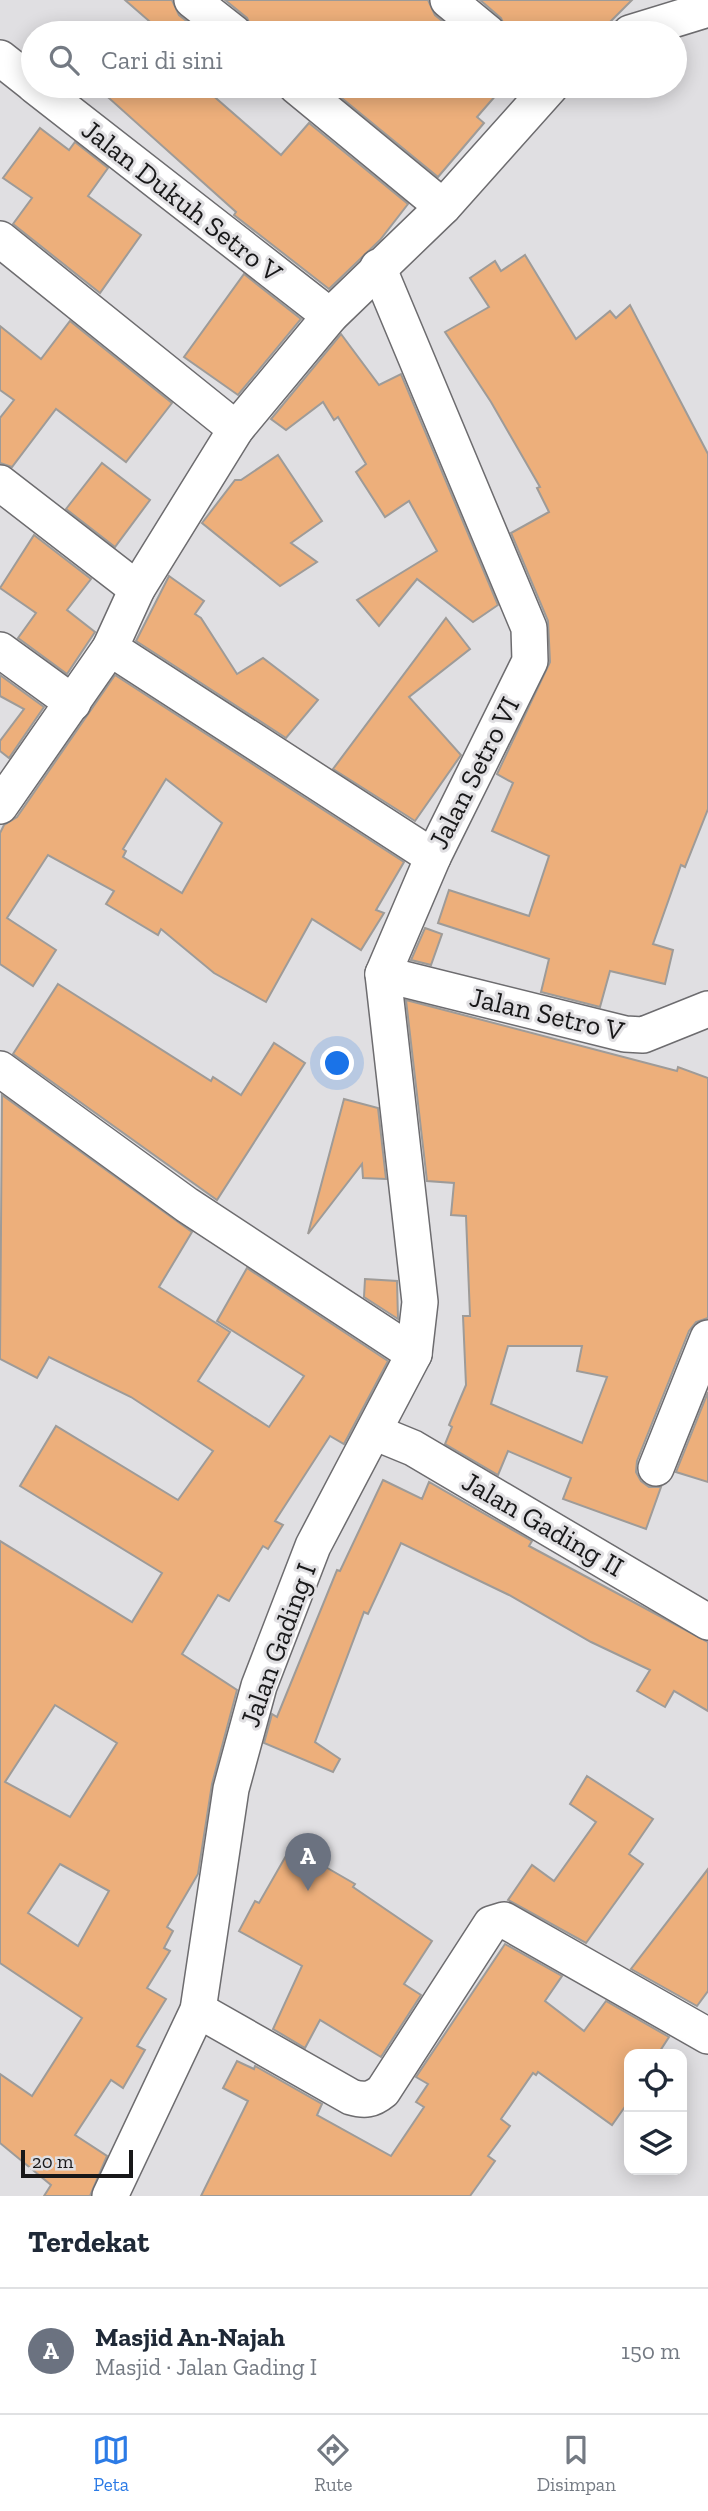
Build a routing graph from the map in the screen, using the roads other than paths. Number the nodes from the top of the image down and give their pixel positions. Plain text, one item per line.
1 (192, 0) edge
2 (447, 0) edge
3 (708, 9) edge
4 (219, 21) edge
5 (473, 21) edge
6 (669, 21) edge
7 (0, 58) edge
8 (21, 75) edge
9 (51, 98) edge
10 (311, 98) edge
11 (540, 98) edge
12 (443, 207) junction
13 (0, 239) edge
14 (378, 267) junction
15 (330, 317) junction
16 (236, 429) junction
17 (0, 483) edge
18 (138, 589) junction
19 (110, 648) junction
20 (0, 650) edge
21 (73, 704) junction
22 (5, 784) edge
23 (432, 857) junction
24 (383, 974) junction
25 (708, 1009) edge
26 (2, 1075) edge
27 (420, 1301) joint
28 (708, 1338) edge
29 (414, 1354) junction
30 (374, 1432) junction
31 (656, 1468) dead end
32 (708, 1622) edge
33 (198, 2010) junction
34 (705, 2027) edge
35 (110, 2196) edge

1 - 4 street
2 - 5 street
3 - 6 street
7 - 8 street, Jalan Dukuh Setro V
9 - 15 street, Jalan Dukuh Setro V
10 - 12 street
11 - 12 street
12 - 14 street
13 - 16 street
14 - 15 street
14 - 23 street, Jalan Setro VI
15 - 16 street
16 - 18 street
17 - 18 street
18 - 19 street
19 - 21 street
19 - 23 street
20 - 21 street
21 - 22 street
23 - 24 street, Jalan Setro VI
24 - 25 street, Jalan Setro V
24 - 27 street, Jalan Setro VI
26 - 29 street
27 - 29 street, Jalan Gading I
28 - 31 street
29 - 30 street, Jalan Gading I
30 - 32 street, Jalan Gading II
30 - 33 street, Jalan Gading I
33 - 34 street
33 - 35 street, Jalan Gading I

